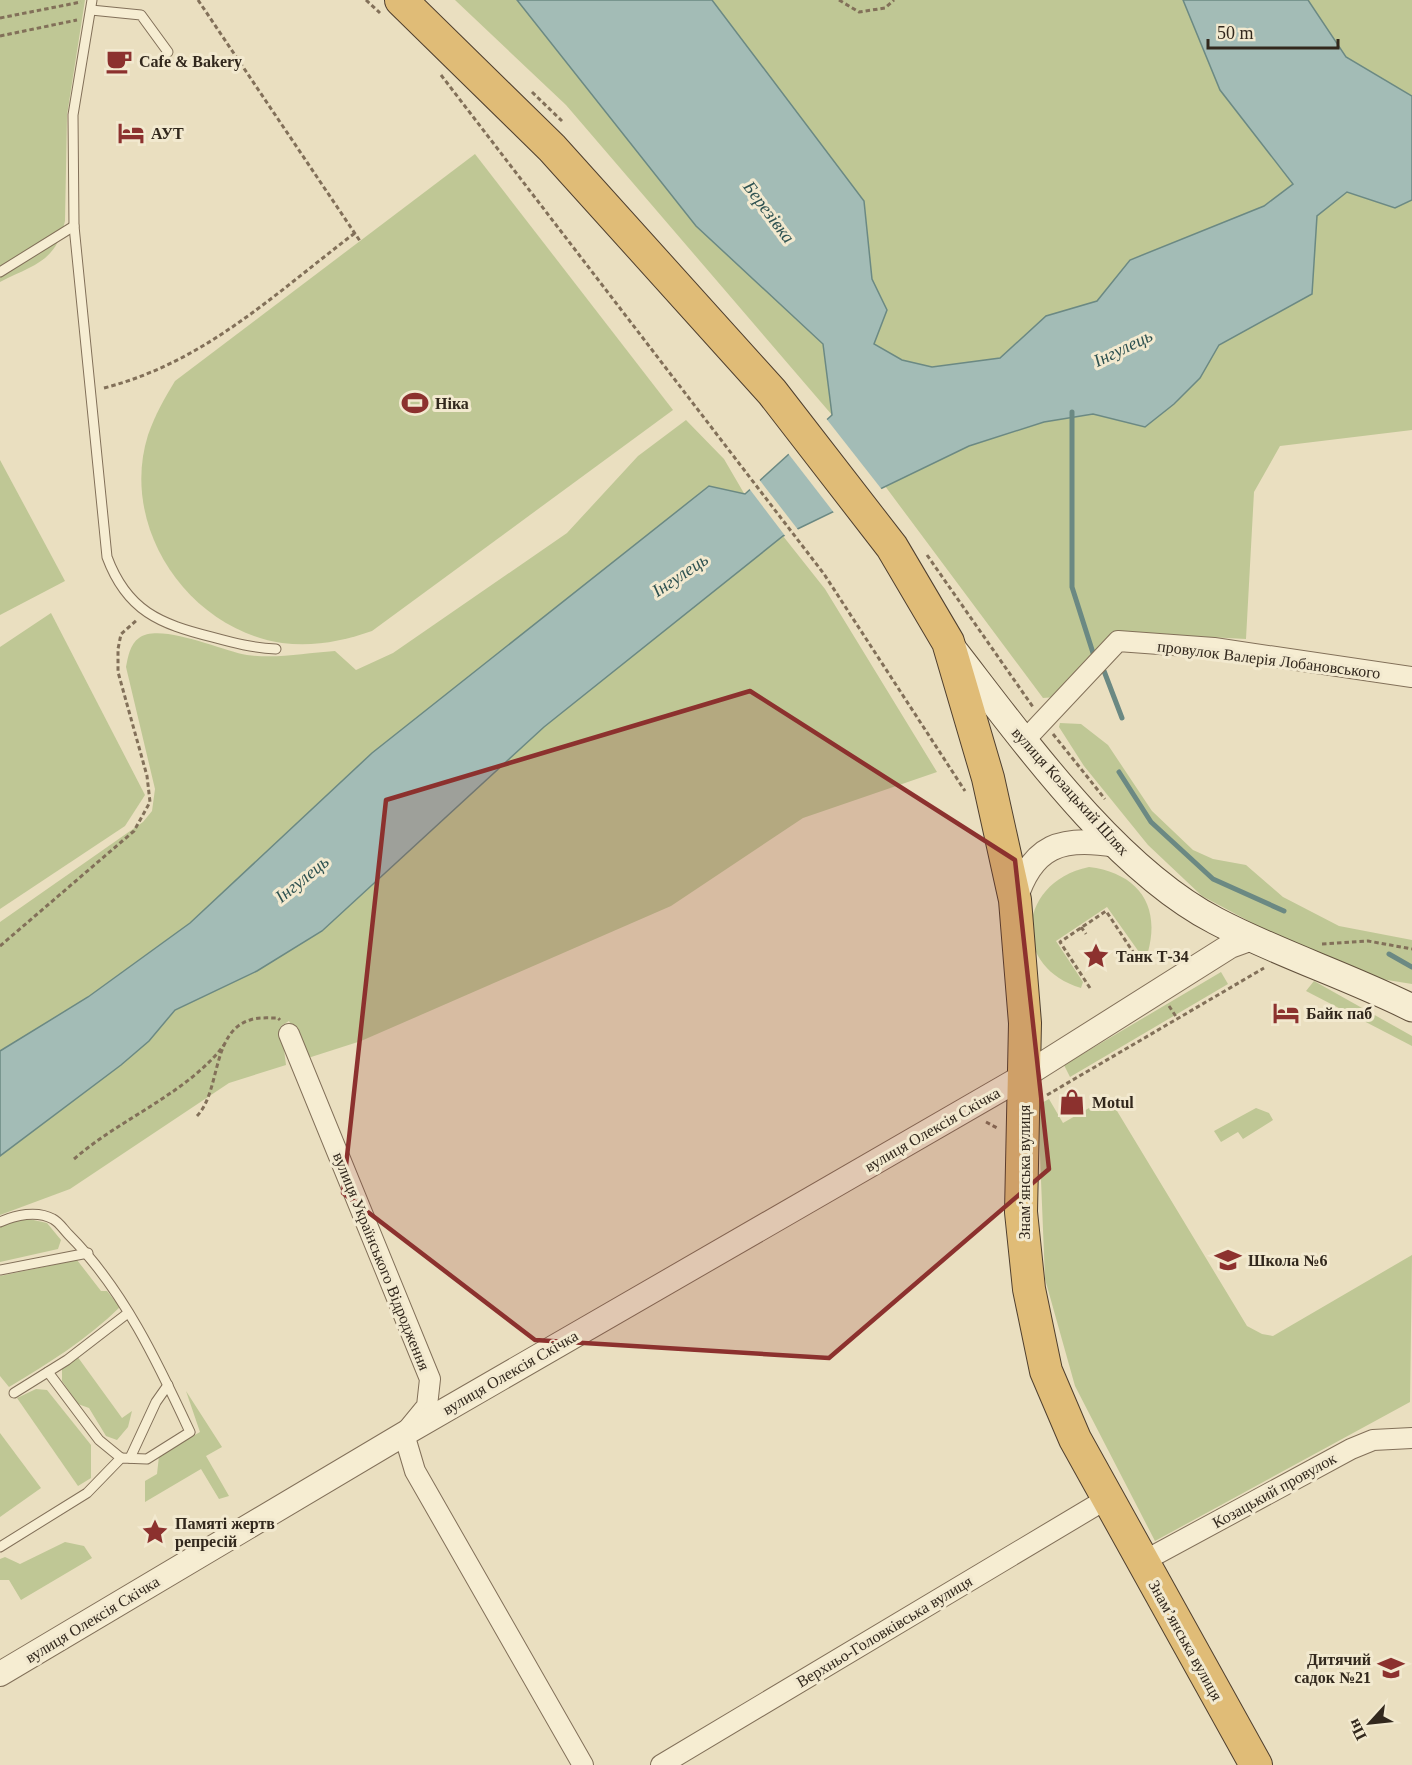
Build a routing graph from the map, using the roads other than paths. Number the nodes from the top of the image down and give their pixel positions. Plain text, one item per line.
1 (91, 5) edge
2 (391, 8) edge
3 (168, 52) dead end
4 (74, 226) junction
5 (0, 272) edge
6 (948, 642) junction
7 (276, 649) dead end
8 (1412, 677) edge
9 (1024, 741) junction
10 (1115, 845) junction
11 (1015, 900) junction
12 (1252, 938) junction
13 (1404, 999) edge
14 (289, 1034) road end
15 (1035, 1086) junction
16 (0, 1222) edge
17 (88, 1253) junction
18 (0, 1270) edge
19 (128, 1312) junction
20 (48, 1372) junction
21 (168, 1384) junction
22 (14, 1393) dead end
23 (404, 1434) junction
24 (1412, 1438) edge
25 (1391, 1439) junction
26 (1412, 1451) edge
27 (126, 1458) junction
28 (1107, 1498) junction
29 (0, 1547) edge
30 (1143, 1562) junction
31 (0, 1674) edge
32 (583, 1765) edge
33 (661, 1765) edge
34 (1256, 1765) edge

1 - 3 lane
1 - 4 lane
2 - 6 highway, Знамʼянська вулиця
4 - 5 lane
4 - 7 lane
6 - 9 main road, вулиця Козацький Шлях
6 - 11 highway, Знамʼянська вулиця
8 - 9 street, провулок Валерія Лобановського
9 - 10 main road, вулиця Козацький Шлях
10 - 11 street
10 - 12 main road, вулиця Козацький Шлях
11 - 15 highway, Знамʼянська вулиця
12 - 13 main road, вулиця Козацький Шлях
12 - 15 street, вулиця Олексія Скічка
14 - 23 street, вулиця Українського Відродження
15 - 23 street, вулиця Олексія Скічка
15 - 28 highway, Знамʼянська вулиця
16 - 17 lane
17 - 18 lane
17 - 19 lane
19 - 20 lane
19 - 21 lane
20 - 22 lane
20 - 27 lane
21 - 27 lane
21 - 27 lane
23 - 31 street, вулиця Олексія Скічка
23 - 32 street
24 - 25 street, Козацький провулок
25 - 26 street
25 - 30 street, Козацький провулок
27 - 29 lane
28 - 30 highway, Знамʼянська вулиця
28 - 33 street, Верхньо-Головківська вулиця
30 - 34 highway, Знамʼянська вулиця

